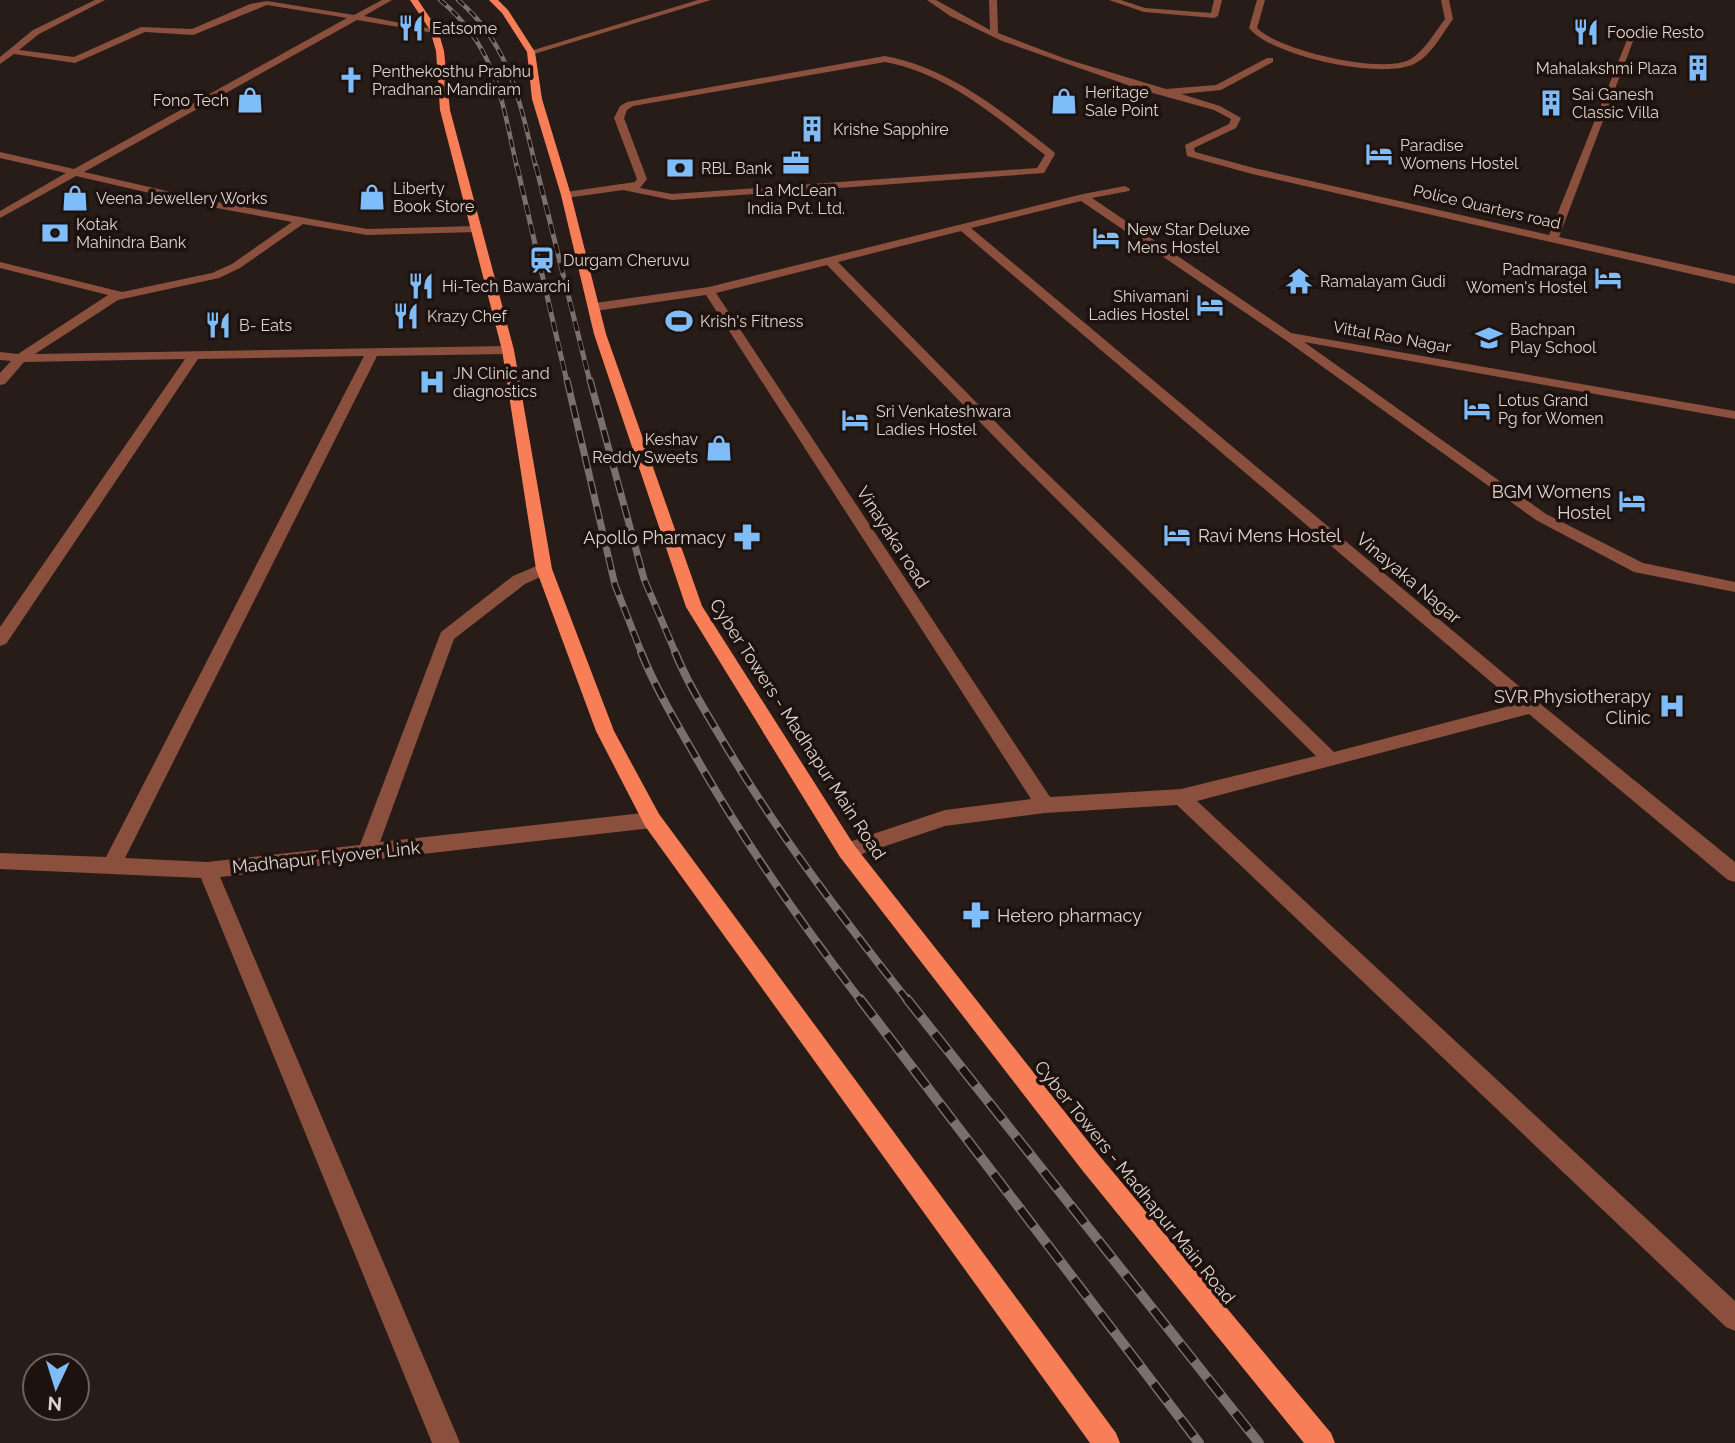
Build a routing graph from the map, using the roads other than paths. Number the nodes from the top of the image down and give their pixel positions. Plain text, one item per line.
1 (101, 0) edge
2 (388, 0) edge
3 (414, 0) edge
4 (493, 0) edge
5 (707, 0) edge
6 (931, 0) edge
7 (993, 0) edge
8 (1113, 0) edge
9 (1218, 0) edge
10 (1261, 0) edge
11 (1445, 0) edge
12 (355, 18) junction
13 (433, 30) junction
14 (1635, 30) dead end
15 (994, 34) junction
16 (11, 51) junction
17 (531, 52) junction
18 (1270, 60) dead end
19 (0, 61) edge
20 (1166, 92) junction
21 (0, 155) edge
22 (73, 174) junction
23 (626, 188) junction
24 (1125, 189) dead end
25 (566, 195) junction
26 (1083, 197) junction
27 (0, 215) edge
28 (299, 222) junction
29 (964, 228) junction
30 (476, 229) junction
31 (1553, 238) junction
32 (829, 260) junction
33 (0, 265) edge
34 (1735, 280) edge
35 (709, 291) junction
36 (125, 296) junction
37 (594, 307) junction
38 (1287, 336) junction
39 (508, 350) junction
40 (373, 351) junction
41 (194, 355) junction
42 (0, 356) edge
43 (20, 358) junction
44 (0, 381) edge
45 (1735, 415) edge
46 (544, 569) junction
47 (1735, 587) edge
48 (0, 640) edge
49 (1532, 707) junction
50 (1331, 760) junction
51 (1181, 797) junction
52 (1045, 805) junction
53 (652, 820) junction
54 (847, 851) junction
55 (367, 852) junction
56 (0, 861) edge
57 (112, 864) junction
58 (207, 870) junction
59 (1735, 874) edge
60 (1735, 1318) edge
61 (446, 1443) edge
62 (1106, 1443) edge
63 (1321, 1443) edge

1 - 16 street
2 - 12 street
3 - 13 main road
4 - 17 main road, Cyber Towers - Madhapur Main Road
5 - 17 street
6 - 15 street
7 - 15 street
8 - 9 street
10 - 11 street
12 - 13 street
12 - 16 street
12 - 22 street
13 - 30 main road
14 - 31 street
15 - 20 street
16 - 19 street
17 - 25 main road, Cyber Towers - Madhapur Main Road
18 - 20 street
20 - 31 street, Police Quarters road
21 - 22 street
22 - 27 street
22 - 28 street
23 - 23 street
23 - 25 street
24 - 26 street
25 - 37 main road, Cyber Towers - Madhapur Main Road
26 - 29 street
26 - 38 street, Vittal Rao Nagar
28 - 30 street
28 - 36 street
29 - 32 street
29 - 49 street, Vinayaka Nagar
30 - 39 main road
31 - 34 street, Police Quarters road
32 - 35 street
32 - 50 street
33 - 36 street
35 - 37 street
35 - 52 street, Vinayaka road
36 - 43 street
37 - 54 main road, Cyber Towers - Madhapur Main Road
38 - 45 street, Vittal Rao Nagar
38 - 47 street
39 - 40 street
39 - 46 main road
40 - 41 street
40 - 57 street
41 - 43 street
41 - 48 street
42 - 43 street
43 - 44 street
46 - 53 main road
46 - 55 street
49 - 50 street
49 - 59 street, Vinayaka Nagar
50 - 51 street
51 - 52 street
51 - 60 street
52 - 54 street
53 - 55 street, Madhapur Flyover Link
53 - 62 main road
54 - 63 main road, Cyber Towers - Madhapur Main Road
55 - 58 street, Madhapur Flyover Link
56 - 57 street, Madhapur Flyover Link
57 - 58 street, Madhapur Flyover Link
58 - 61 street

